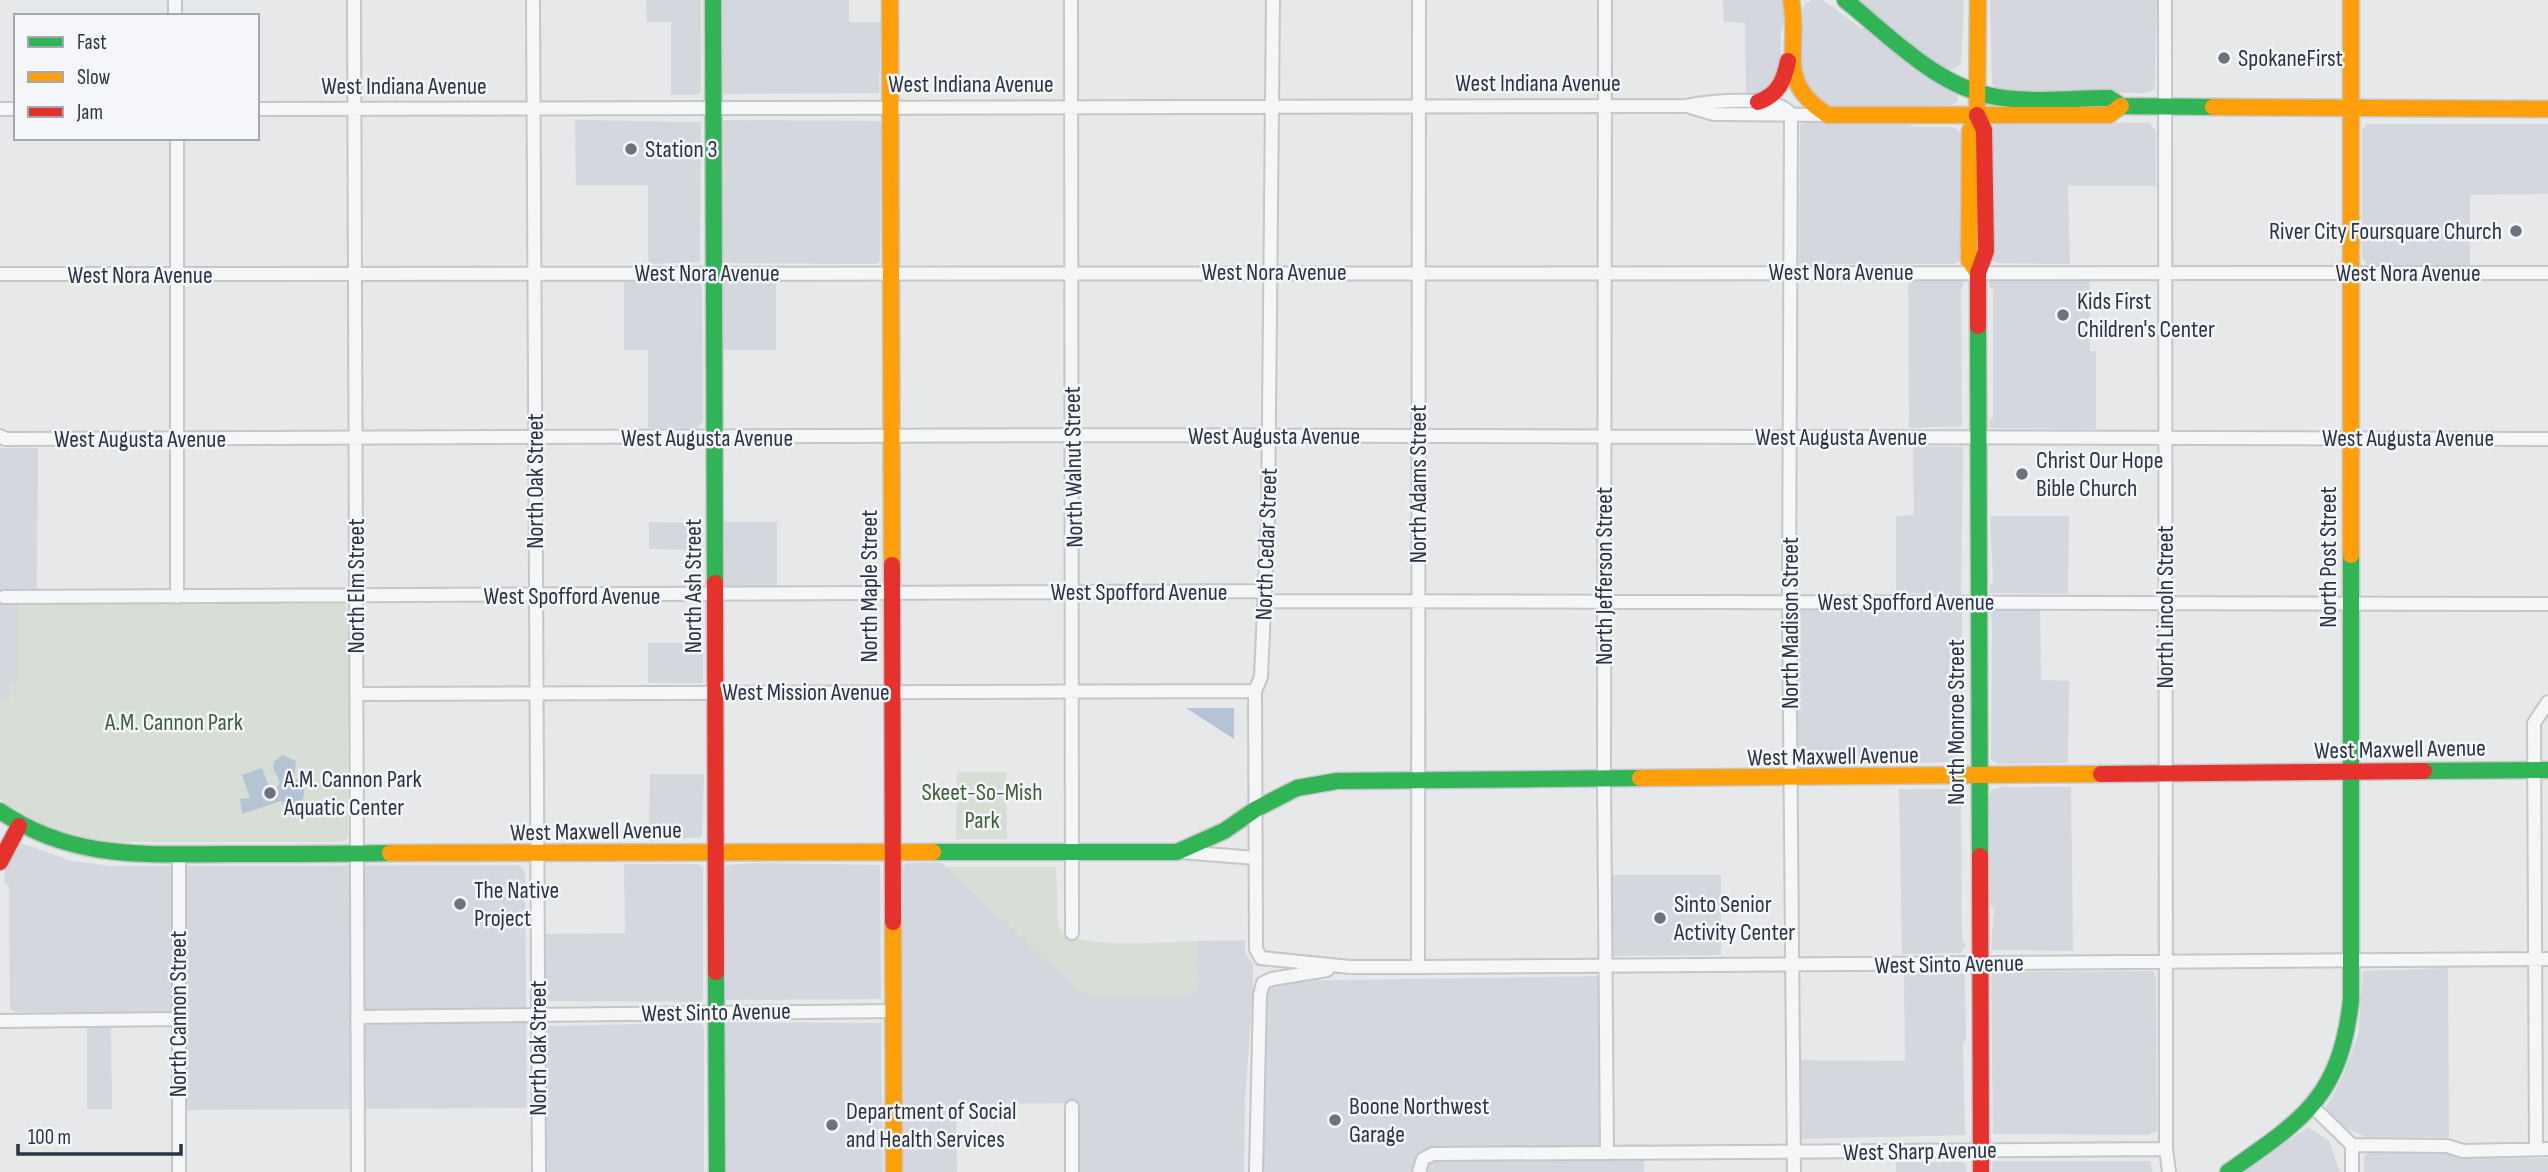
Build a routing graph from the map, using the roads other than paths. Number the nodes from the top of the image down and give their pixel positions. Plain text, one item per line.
1 (354, 0) edge
2 (533, 0) edge
3 (713, 0) edge
4 (890, 0) edge
5 (1072, 0) edge
6 (1273, 0) edge
7 (1419, 0) edge
8 (1605, 0) edge
9 (1791, 0) edge
10 (1805, 0) edge
11 (1845, 0) edge
12 (1978, 0) edge
13 (2165, 0) edge
14 (2351, 0) edge
15 (1792, 26) junction
16 (1792, 43) junction
17 (1977, 93) junction
18 (1758, 102) junction
19 (1071, 106) junction
20 (1272, 106) junction
21 (1418, 106) junction
22 (1605, 106) junction
23 (1685, 106) junction
24 (2121, 106) junction
25 (715, 107) junction
26 (890, 107) junction
27 (2165, 107) junction
28 (534, 108) junction
29 (2351, 108) junction
30 (259, 109) edge
31 (355, 109) junction
32 (2548, 109) edge
33 (1791, 115) junction
34 (1977, 115) junction
35 (1828, 116) junction
36 (177, 140) edge
37 (715, 272) junction
38 (1271, 272) junction
39 (1417, 272) junction
40 (1605, 272) junction
41 (1792, 272) junction
42 (2166, 272) junction
43 (891, 273) junction
44 (1072, 273) junction
45 (1978, 273) junction
46 (2351, 273) junction
47 (2548, 273) edge
48 (0, 274) edge
49 (355, 274) junction
50 (534, 274) junction
51 (178, 275) junction
52 (1072, 435) junction
53 (0, 436) edge
54 (1418, 436) junction
55 (1978, 436) junction
56 (892, 437) junction
57 (1269, 437) junction
58 (1604, 437) junction
59 (178, 438) junction
60 (535, 438) junction
61 (715, 438) junction
62 (1791, 438) junction
63 (2166, 438) junction
64 (2350, 438) junction
65 (356, 439) junction
66 (2548, 439) edge
67 (1074, 592) junction
68 (892, 593) junction
69 (715, 595) junction
70 (536, 596) junction
71 (1265, 596) junction
72 (4, 597) dead end
73 (177, 597) junction
74 (356, 597) junction
75 (1417, 600) junction
76 (1603, 601) junction
77 (1788, 601) junction
78 (1978, 601) junction
79 (2350, 602) junction
80 (2165, 603) junction
81 (2548, 604) edge
82 (1073, 691) junction
83 (1255, 691) junction
84 (536, 692) junction
85 (716, 692) junction
86 (892, 692) junction
87 (356, 694) junction
88 (2548, 702) edge
89 (2541, 770) edge
90 (2351, 772) junction
91 (2166, 774) junction
92 (1978, 776) junction
93 (1790, 779) junction
94 (1604, 780) junction
95 (1417, 781) junction
96 (1256, 808) junction
97 (0, 811) edge
98 (19, 826) junction
99 (1072, 851) junction
100 (892, 852) junction
101 (1177, 852) junction
102 (717, 853) junction
103 (179, 855) junction
104 (356, 855) junction
105 (537, 855) junction
106 (1255, 858) junction
107 (0, 862) edge
108 (1072, 933) dead end
109 (1261, 958) joint
110 (2541, 959) edge
111 (2351, 961) junction
112 (2167, 962) junction
113 (1979, 964) junction
114 (1606, 966) junction
115 (1791, 966) junction
116 (1350, 967) junction
117 (1418, 967) junction
118 (894, 1011) junction
119 (717, 1012) junction
120 (538, 1014) junction
121 (357, 1017) junction
122 (178, 1019) junction
123 (0, 1021) edge
124 (2311, 1105) junction
125 (1072, 1107) dead end
126 (2352, 1145) junction
127 (2166, 1149) junction
128 (2542, 1149) edge
129 (1981, 1150) junction
130 (1794, 1152) junction
131 (1607, 1153) junction
132 (1421, 1166) edge
133 (179, 1172) edge
134 (358, 1172) edge
135 (539, 1172) edge
136 (717, 1172) edge
137 (894, 1172) edge
138 (1072, 1172) edge
139 (1256, 1172) edge
140 (1794, 1172) edge
141 (1981, 1172) edge
142 (2169, 1172) edge
143 (2228, 1172) edge
144 (2352, 1172) edge

1 - 31 street, North Elm Street
2 - 28 street, North Oak Street
3 - 25 main road, North Ash Street
4 - 26 main road, North Maple Street
5 - 19 street, North Walnut Street
6 - 20 street, North Cedar Street
7 - 21 street, North Adams Street
8 - 22 street, North Jefferson Street
9 - 15 main road
10 - 15 main road
11 - 17 main road, West Indiana Avenue
12 - 17 main road, North Monroe Street
13 - 27 street, North Lincoln Street
14 - 29 main road, North Post Street
15 - 16 main road
16 - 18 main road
16 - 35 main road
17 - 24 main road, West Indiana Avenue
17 - 34 main road, North Monroe Street
18 - 23 street, West Indiana Avenue
18 - 33 street, West Indiana Avenue
19 - 20 street, West Indiana Avenue
19 - 26 street, West Indiana Avenue
19 - 44 street, North Walnut Street
20 - 21 street, West Indiana Avenue
20 - 38 street, North Cedar Street
21 - 22 street, West Indiana Avenue
21 - 39 street, North Adams Street
22 - 23 street, West Indiana Avenue
22 - 40 street, North Jefferson Street
23 - 33 street, West Indiana Avenue
24 - 27 main road, West Indiana Avenue
24 - 34 main road, West Indiana Avenue
25 - 26 street, West Indiana Avenue
25 - 28 street, West Indiana Avenue
25 - 37 main road, North Ash Street
26 - 43 main road, North Maple Street
27 - 29 main road, West Indiana Avenue
27 - 42 street, North Lincoln Street
28 - 31 street, West Indiana Avenue
28 - 50 street, North Oak Street
29 - 32 main road, West Indiana Avenue
29 - 46 main road, North Post Street
30 - 31 street, West Indiana Avenue
31 - 49 street, North Elm Street
33 - 35 street, West Indiana Avenue
33 - 41 street, North Madison Street
34 - 35 main road, West Indiana Avenue
34 - 45 main road, North Monroe Street
36 - 51 street
37 - 43 street, West Nora Avenue
37 - 50 street, West Nora Avenue
37 - 61 main road, North Ash Street
38 - 39 street, West Nora Avenue
38 - 44 street, West Nora Avenue
38 - 57 street, North Cedar Street
39 - 40 street, West Nora Avenue
39 - 54 street, North Adams Street
40 - 41 street, West Nora Avenue
40 - 58 street, North Jefferson Street
41 - 45 street, West Nora Avenue
41 - 62 street, North Madison Street
42 - 45 street, West Nora Avenue
42 - 46 street, West Nora Avenue
42 - 63 street, North Lincoln Street
43 - 44 street, West Nora Avenue
43 - 56 main road, North Maple Street
44 - 52 street, North Walnut Street
45 - 55 main road, North Monroe Street
46 - 47 street, West Nora Avenue
46 - 64 main road, North Post Street
48 - 51 street, West Nora Avenue
49 - 50 street, West Nora Avenue
49 - 51 street, West Nora Avenue
49 - 65 street, North Elm Street
50 - 60 street, North Oak Street
51 - 59 street
52 - 56 street, West Augusta Avenue
52 - 57 street, West Augusta Avenue
52 - 67 street, North Walnut Street
53 - 59 street, West Augusta Avenue
54 - 57 street, West Augusta Avenue
54 - 58 street, West Augusta Avenue
54 - 75 street, North Adams Street
55 - 62 street, West Augusta Avenue
55 - 63 street, West Augusta Avenue
55 - 78 main road, North Monroe Street
56 - 61 street, West Augusta Avenue
56 - 68 main road, North Maple Street
57 - 71 street, North Cedar Street
58 - 62 street, West Augusta Avenue
58 - 76 street, North Jefferson Street
59 - 65 street, West Augusta Avenue
59 - 73 street
60 - 61 street, West Augusta Avenue
60 - 65 street, West Augusta Avenue
60 - 70 street, North Oak Street
61 - 69 main road, North Ash Street
62 - 77 street, North Madison Street
63 - 64 street, West Augusta Avenue
63 - 80 street, North Lincoln Street
64 - 66 street, West Augusta Avenue
64 - 79 main road, North Post Street
65 - 74 street, North Elm Street
67 - 68 street, West Spofford Avenue
67 - 71 street, West Spofford Avenue
67 - 82 street, North Walnut Street
68 - 69 street, West Spofford Avenue
68 - 86 main road, North Maple Street
69 - 70 street, West Spofford Avenue
69 - 85 main road, North Ash Street
70 - 74 street, West Spofford Avenue
70 - 84 street, North Oak Street
71 - 75 street, West Spofford Avenue
71 - 83 street, North Cedar Street
72 - 73 street, West Spofford Avenue
73 - 74 street, West Spofford Avenue
74 - 87 street, North Elm Street
75 - 76 street, West Spofford Avenue
75 - 95 street, North Adams Street
76 - 77 street, West Spofford Avenue
76 - 94 street, North Jefferson Street
77 - 78 street, West Spofford Avenue
77 - 93 street, North Madison Street
78 - 80 street, West Spofford Avenue
78 - 92 main road, North Monroe Street
79 - 80 street, West Spofford Avenue
79 - 81 street, West Spofford Avenue
79 - 90 main road, North Post Street
80 - 91 street, North Lincoln Street
82 - 83 street, West Mission Avenue
82 - 86 street, West Mission Avenue
82 - 99 street, North Walnut Street
83 - 96 street, North Cedar Street
84 - 85 street, West Mission Avenue
84 - 87 street, West Mission Avenue
84 - 105 street, North Oak Street
85 - 86 street, West Mission Avenue
85 - 102 main road, North Ash Street
86 - 100 main road, North Maple Street
87 - 104 street, North Elm Street
88 - 89 street
89 - 90 main road, West Maxwell Avenue
89 - 110 street
90 - 91 main road, West Maxwell Avenue
90 - 111 main road, North Post Street
91 - 92 main road, West Maxwell Avenue
91 - 112 street, North Lincoln Street
92 - 93 main road, West Maxwell Avenue
92 - 113 main road, North Monroe Street
93 - 94 main road, West Maxwell Avenue
93 - 115 street, North Madison Street
94 - 95 main road, West Maxwell Avenue
94 - 114 street, North Jefferson Street
95 - 96 main road, West Maxwell Avenue
95 - 117 street, North Adams Street
96 - 101 main road, West Maxwell Avenue
96 - 106 street, North Cedar Street
97 - 98 main road, West Maxwell Avenue
98 - 103 main road, West Maxwell Avenue
98 - 107 main road
99 - 100 main road, West Maxwell Avenue
99 - 101 main road, West Maxwell Avenue
99 - 108 street, North Walnut Street
100 - 102 main road, West Maxwell Avenue
100 - 118 main road, North Maple Street
101 - 106 street, West Maxwell Avenue
102 - 105 main road, West Maxwell Avenue
102 - 119 main road, North Ash Street
103 - 104 main road, West Maxwell Avenue
103 - 122 street, North Cannon Street
104 - 105 main road, West Maxwell Avenue
104 - 121 street, North Elm Street
105 - 120 street, North Oak Street
106 - 109 street, North Cedar Street
109 - 116 street, West Sinto Avenue
110 - 111 street, West Sinto Avenue
110 - 128 street
111 - 112 street, West Sinto Avenue
111 - 124 main road, North Post Street
112 - 113 street, West Sinto Avenue
112 - 127 street, North Lincoln Street
113 - 115 street, West Sinto Avenue
113 - 129 main road, North Monroe Street
114 - 115 street, West Sinto Avenue
114 - 117 street, West Sinto Avenue
114 - 131 street, North Jefferson Street
115 - 130 street, North Madison Street
116 - 117 street, West Sinto Avenue
116 - 139 street, West Sinto Avenue
118 - 119 street, West Sinto Avenue
118 - 137 main road, North Maple Street
119 - 120 street, West Sinto Avenue
119 - 136 main road, North Ash Street
120 - 121 street, West Sinto Avenue
120 - 135 street, North Oak Street
121 - 134 street, North Elm Street
122 - 123 street
122 - 133 street, North Cannon Street
124 - 126 street
124 - 143 main road, North Post Street
125 - 138 street
126 - 128 street
126 - 144 street
127 - 129 street, West Sharp Avenue
127 - 142 street, North Lincoln Street
129 - 130 street, West Sharp Avenue
129 - 141 main road, North Monroe Street
130 - 131 street, West Sharp Avenue
130 - 140 street, North Madison Street
131 - 132 street, West Sharp Avenue

